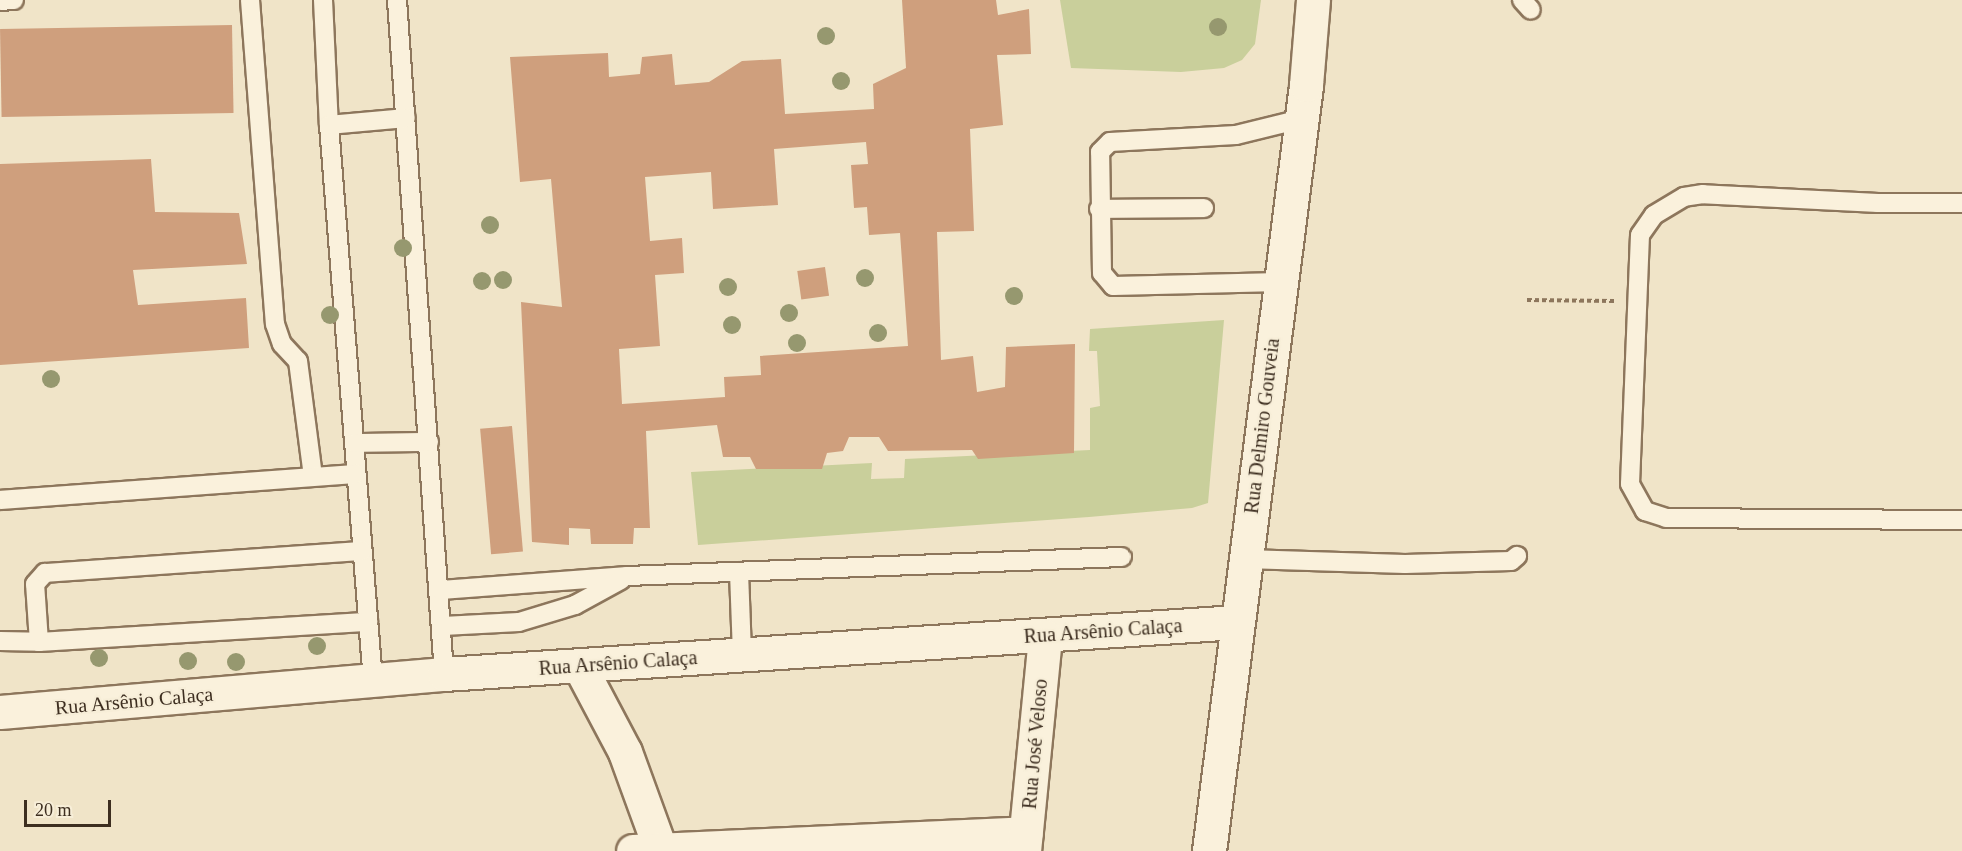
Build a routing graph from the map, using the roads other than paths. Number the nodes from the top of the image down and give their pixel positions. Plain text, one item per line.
1 (14, 0) edge
2 (250, 0) edge
3 (323, 0) edge
4 (397, 0) edge
5 (1313, 0) edge
6 (0, 1) edge
7 (406, 118) junction
8 (1301, 119) junction
9 (329, 125) junction
10 (1962, 202) edge
11 (1099, 208) junction
12 (1204, 208) dead end
13 (1280, 282) junction
14 (429, 442) junction
15 (354, 443) junction
16 (356, 474) junction
17 (313, 476) junction
18 (0, 500) edge
19 (1962, 520) edge
20 (362, 551) junction
21 (1517, 556) dead end
22 (1122, 557) dead end
23 (1245, 559) junction
24 (739, 572) junction
25 (627, 576) junction
26 (441, 590) junction
27 (368, 622) junction
28 (1237, 622) junction
29 (443, 626) junction
30 (1045, 636) junction
31 (0, 641) edge
32 (39, 642) junction
33 (742, 655) junction
34 (579, 665) junction
35 (444, 675) junction
36 (373, 682) junction
37 (0, 712) edge
38 (1025, 842) edge
39 (651, 850) edge
40 (1209, 851) edge

1 - 6 lane
2 - 17 lane
3 - 9 lane
4 - 7 lane
5 - 8 street, Rua Delmiro Gouveia
7 - 9 lane
7 - 14 lane
8 - 11 lane
8 - 13 street, Rua Delmiro Gouveia
9 - 15 lane
10 - 19 lane
11 - 12 lane
11 - 13 lane
13 - 23 street, Rua Delmiro Gouveia
14 - 15 lane
14 - 26 lane
15 - 16 lane
16 - 17 lane
16 - 20 lane
17 - 18 lane
20 - 27 lane
20 - 32 lane
21 - 23 lane
22 - 24 lane
23 - 28 street, Rua Delmiro Gouveia
24 - 25 lane
24 - 33 lane
25 - 26 lane
25 - 29 lane
26 - 29 lane
27 - 32 lane
27 - 36 lane
28 - 30 street, Rua Arsênio Calaça
28 - 40 street, Rua Delmiro Gouveia
29 - 35 lane
30 - 33 street, Rua Arsênio Calaça
30 - 38 street, Rua José Veloso
31 - 32 lane
33 - 34 street, Rua Arsênio Calaça
34 - 35 street, Rua Arsênio Calaça
34 - 39 street
35 - 36 street, Rua Arsênio Calaça
36 - 37 street, Rua Arsênio Calaça
38 - 39 street

